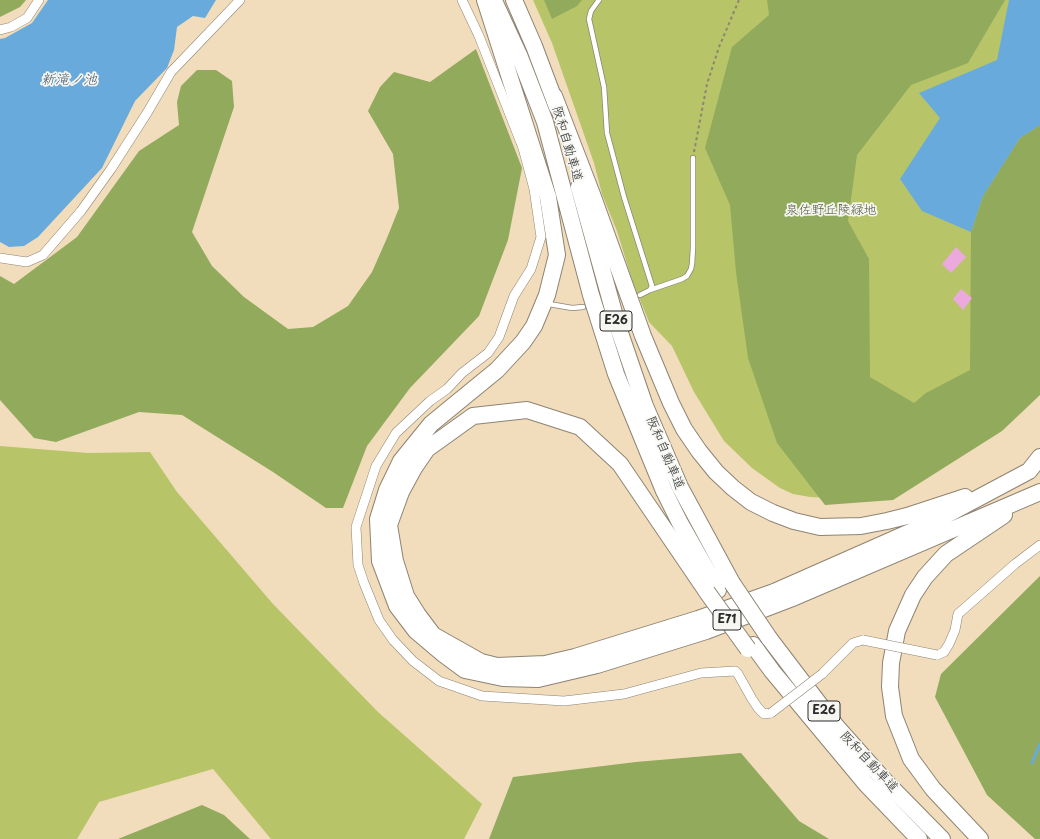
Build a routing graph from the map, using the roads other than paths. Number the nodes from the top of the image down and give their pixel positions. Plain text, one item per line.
1 (39, 0) edge
2 (240, 0) edge
3 (462, 0) edge
4 (485, 0) edge
5 (494, 0) edge
6 (514, 0) edge
7 (598, 0) edge
8 (0, 30) edge
9 (513, 60) junction
10 (554, 96) junction
11 (694, 158) road end
12 (0, 258) edge
13 (650, 290) junction
14 (640, 294) dead end
15 (549, 304) dead end
16 (583, 307) dead end
17 (1040, 457) edge
18 (1034, 468) edge
19 (1012, 481) junction
20 (1040, 492) edge
21 (1040, 495) edge
22 (1040, 545) edge
23 (712, 591) junction
24 (919, 839) edge
25 (942, 839) edge
26 (980, 839) edge

1 - 8 street
2 - 12 street
3 - 22 street, bridge
4 - 9 highway
5 - 9 highway, 阪和自動車道 / E26
6 - 10 highway, 阪和自動車道 / E26
7 - 13 lane
9 - 20 highway
9 - 23 highway, 阪和自動車道 / E26
10 - 19 highway
10 - 25 highway, 阪和自動車道 / E26, bridge
11 - 13 lane
13 - 14 lane
15 - 16 lane
17 - 18 highway
18 - 19 highway
19 - 23 highway
21 - 26 highway
23 - 24 highway, 阪和自動車道 / E26

